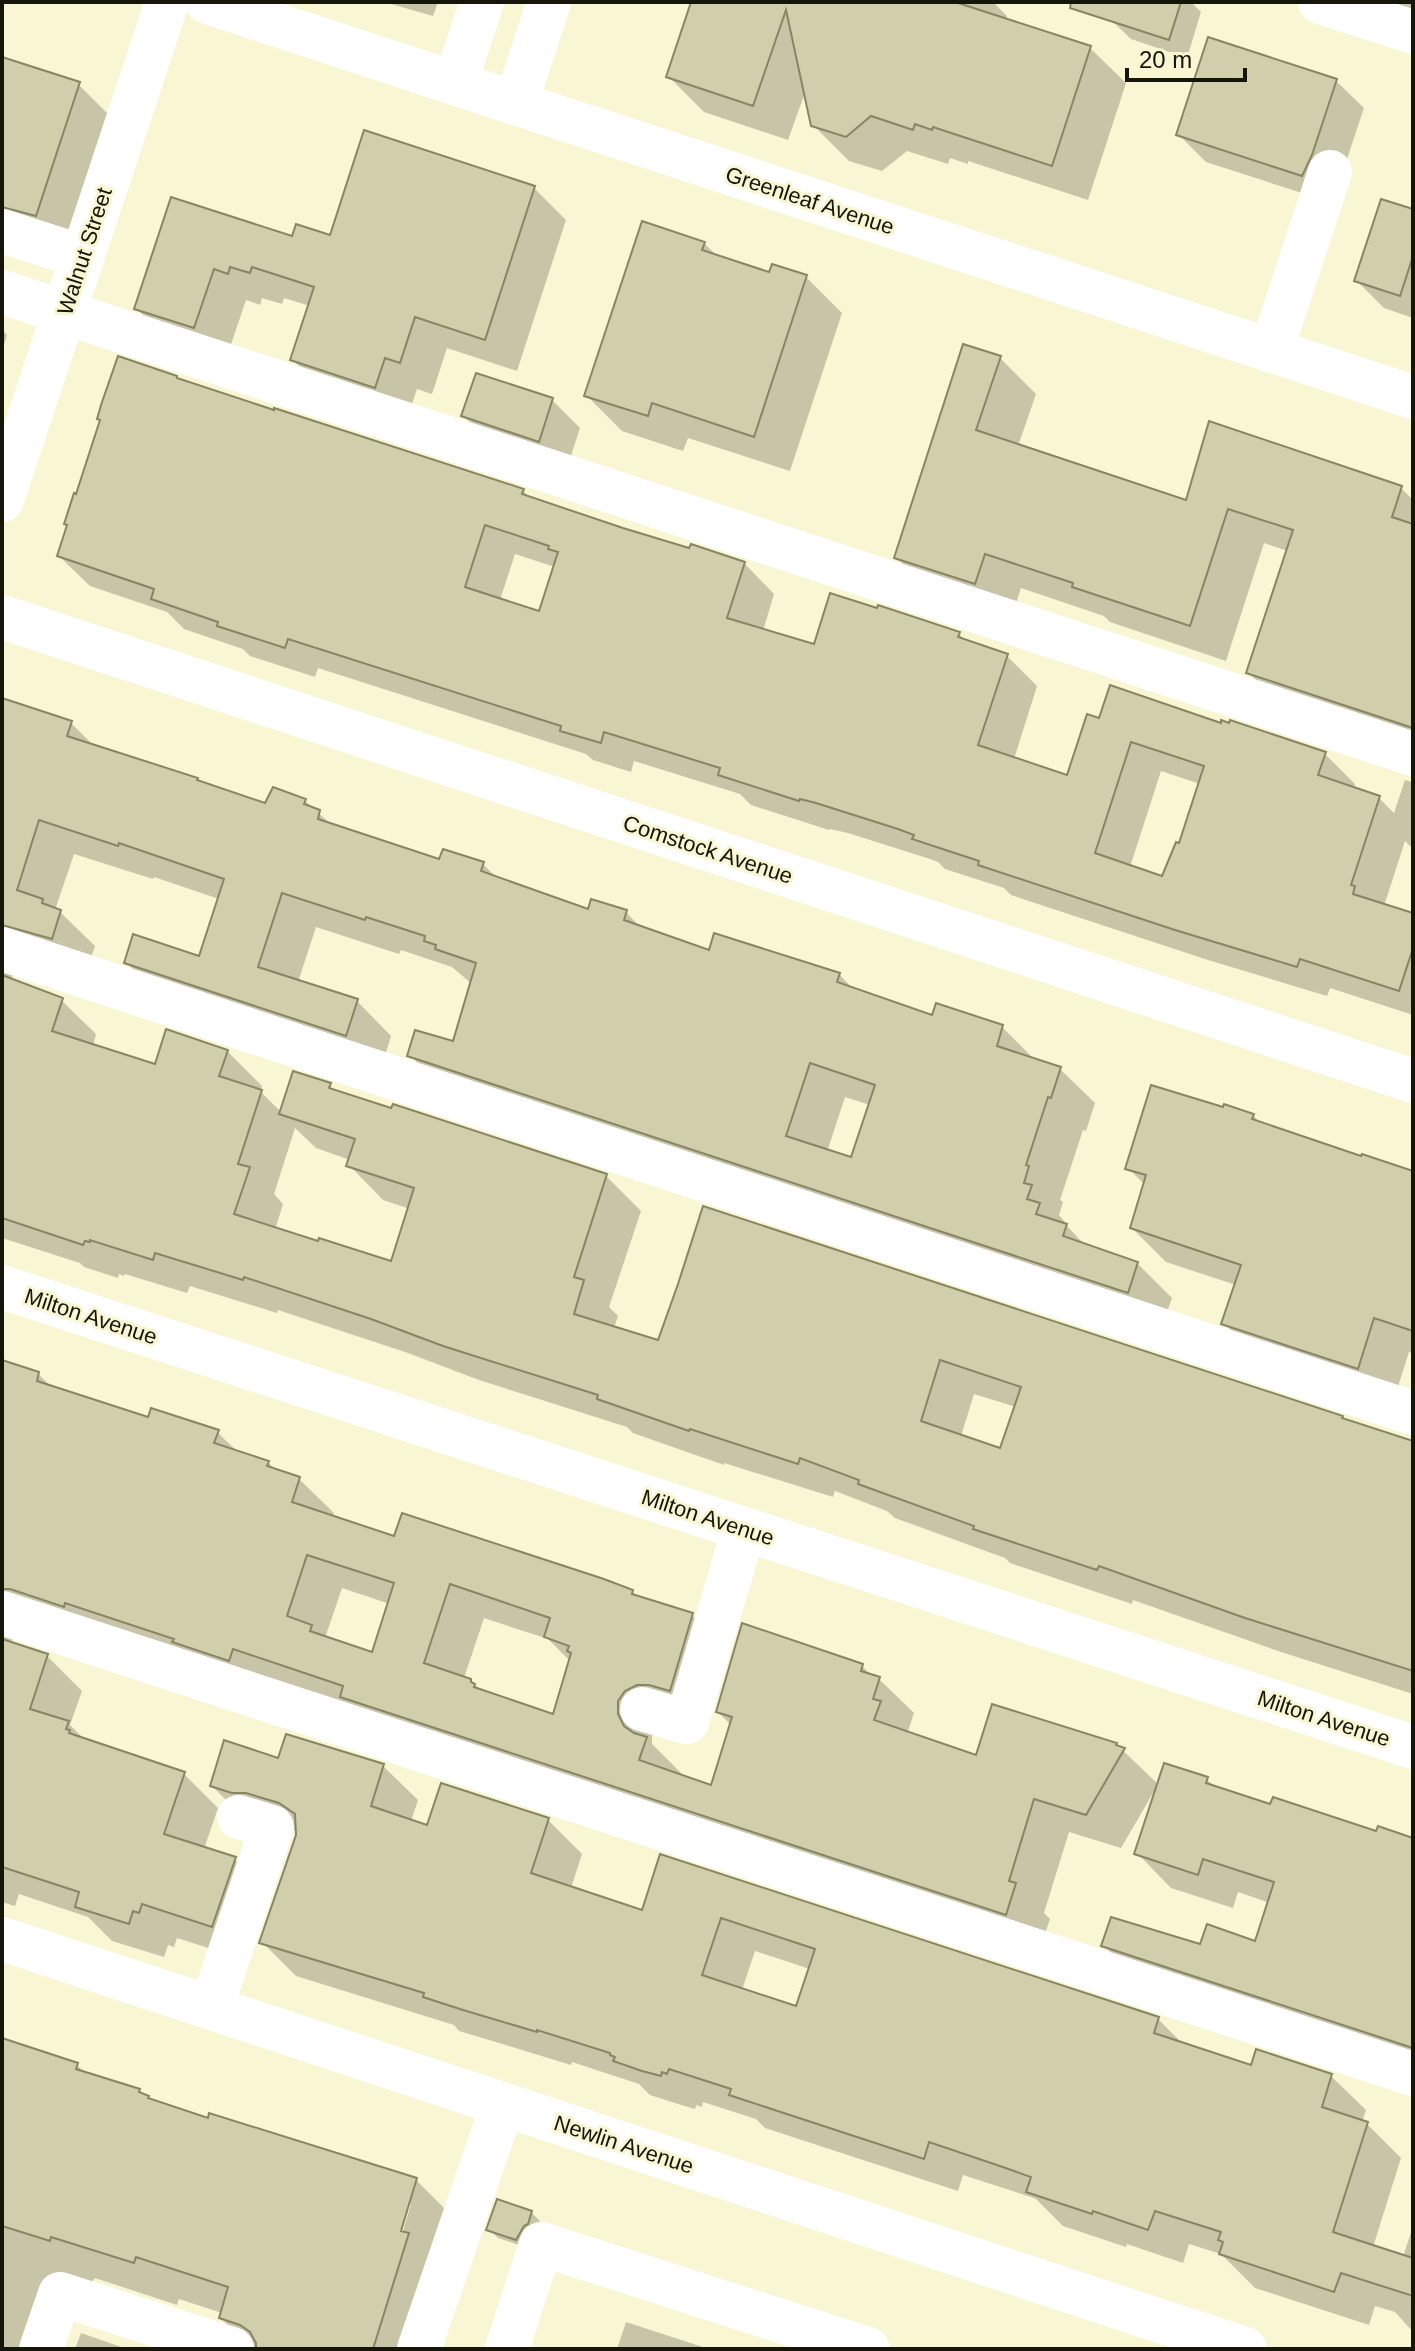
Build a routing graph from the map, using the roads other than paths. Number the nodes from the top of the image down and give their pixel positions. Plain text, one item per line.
1 (167, 2) edge
2 (207, 2) edge
3 (482, 2) edge
4 (549, 2) edge
5 (1320, 2) edge
6 (1413, 32) edge
7 (455, 83) junction
8 (516, 103) junction
9 (1330, 172) dead end
10 (2, 231) edge
11 (83, 257) junction
12 (2, 292) edge
13 (64, 313) junction
14 (1271, 351) junction
15 (1413, 397) edge
16 (2, 500) edge
17 (2, 617) edge
18 (1413, 754) edge
19 (2, 949) edge
20 (1413, 1081) edge
21 (2, 1287) edge
22 (1413, 1413) edge
23 (744, 1529) junction
24 (2, 1613) edge
25 (642, 1709) dead end
26 (1413, 1747) edge
27 (239, 1817) dead end
28 (2, 1939) edge
29 (211, 2008) junction
30 (1413, 2074) edge
31 (503, 2104) junction
32 (41, 2349) edge
33 (232, 2349) edge
34 (419, 2349) edge
35 (507, 2349) edge
36 (868, 2349) edge
37 (1245, 2349) edge

1 - 11 street, Walnut Street
2 - 7 street, Greenleaf Avenue
3 - 7 street
4 - 8 street
5 - 6 street
7 - 8 street, Greenleaf Avenue
8 - 14 street, Greenleaf Avenue
9 - 14 street
10 - 11 street
11 - 13 street, Walnut Street
12 - 13 street
13 - 16 street, Walnut Street
13 - 18 street
14 - 15 street, Greenleaf Avenue
17 - 20 street, Comstock Avenue
19 - 22 street
21 - 23 street, Milton Avenue
23 - 25 street
23 - 26 street, Milton Avenue
24 - 30 street
27 - 29 street
28 - 29 street, Newlin Avenue
29 - 31 street, Newlin Avenue
31 - 34 street
31 - 37 street, Newlin Avenue
32 - 33 street
35 - 36 street

